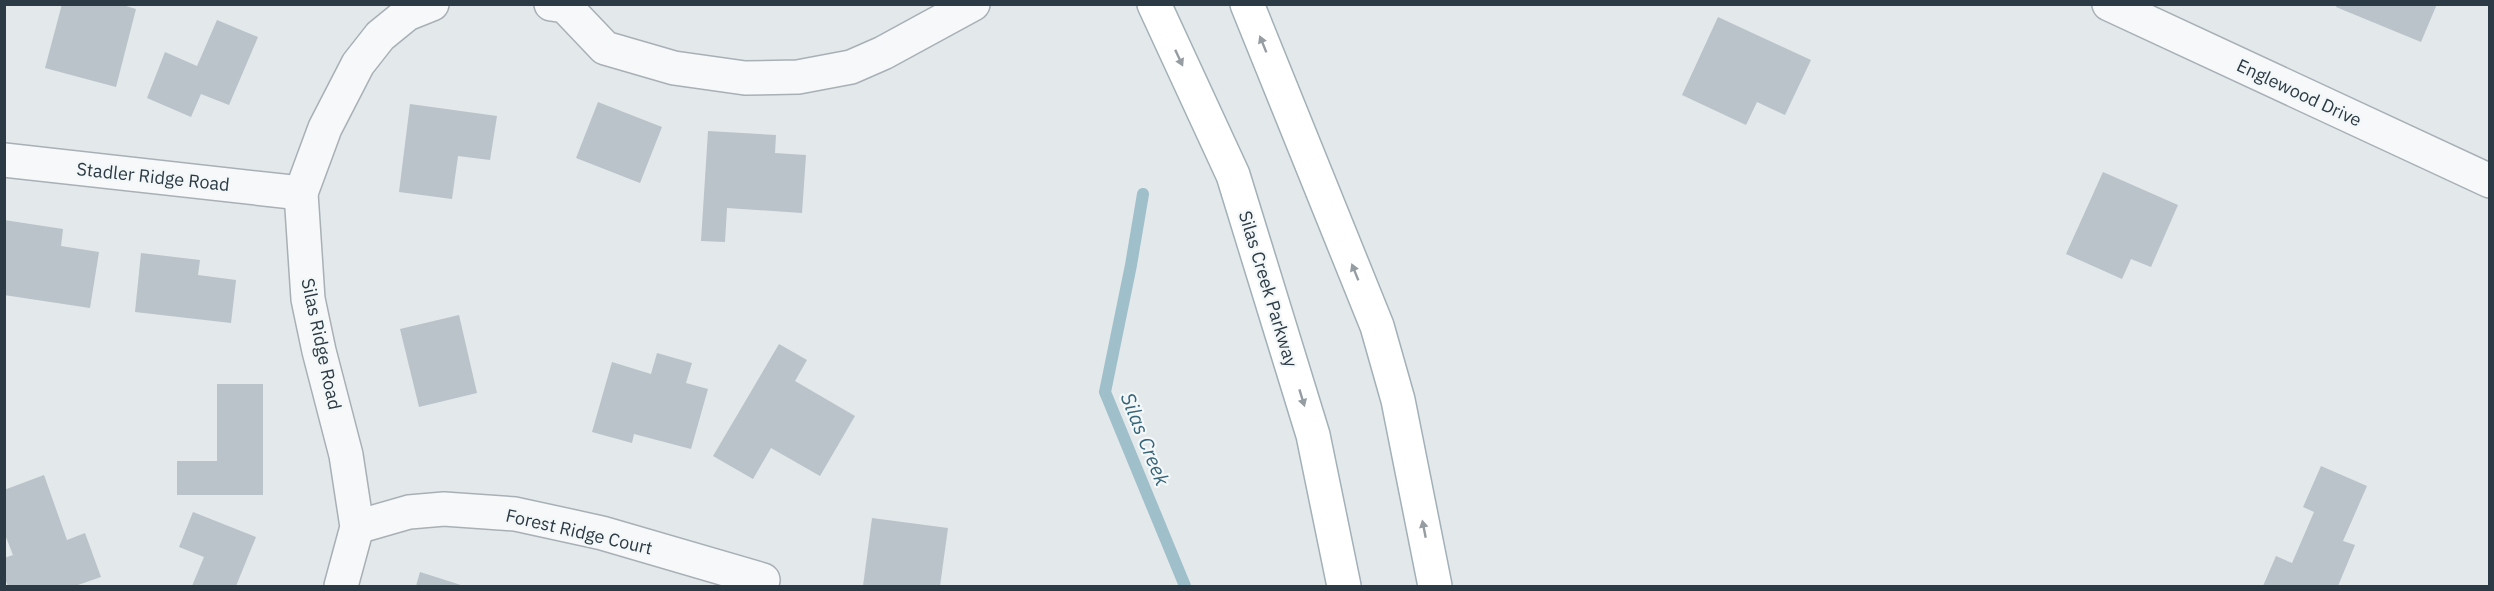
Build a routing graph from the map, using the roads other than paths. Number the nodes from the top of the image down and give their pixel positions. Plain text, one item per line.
1 (432, 4) edge
2 (973, 4) edge
3 (1154, 4) edge
4 (1247, 4) edge
5 (2109, 4) edge
6 (561, 5) edge
7 (4, 160) edge
8 (2490, 181) edge
9 (300, 193) junction
10 (357, 527) junction
11 (763, 580) dead end
12 (341, 586) edge
13 (1344, 586) edge
14 (1436, 586) edge

1 - 9 street, Silas Ridge Road
2 - 6 street
3 -> 13 main road, Silas Creek Parkway
14 -> 4 main road
5 - 8 street, Englewood Drive
7 - 9 street, Stadler Ridge Road
9 - 10 street, Silas Ridge Road
10 - 11 street, Forest Ridge Court
10 - 12 street, Silas Ridge Road

